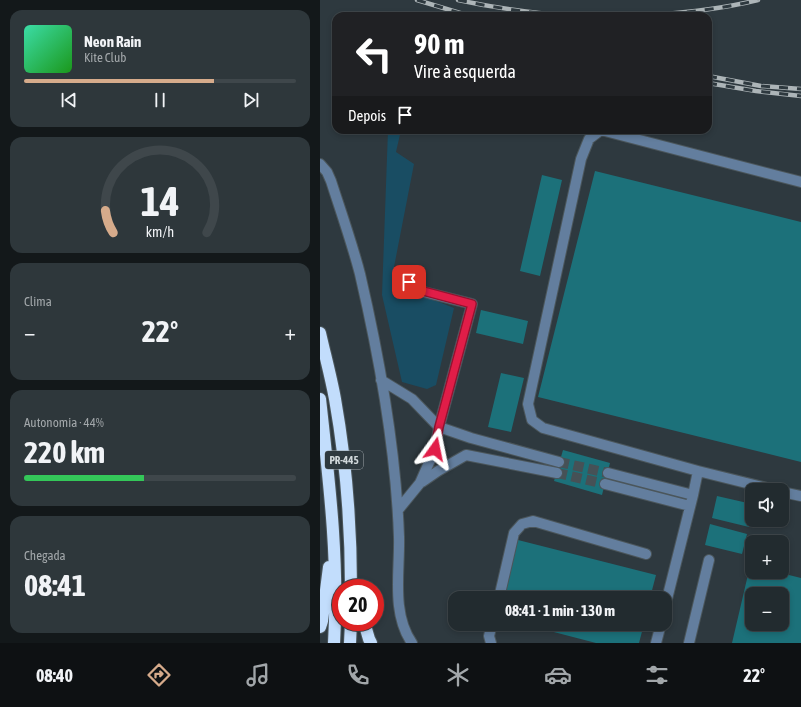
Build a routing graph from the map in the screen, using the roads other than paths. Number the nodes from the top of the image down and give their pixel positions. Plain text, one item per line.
1 (596, 134) edge
2 (616, 134) edge
3 (320, 164) edge
4 (801, 182) edge
5 (408, 273) dead end
6 (320, 333) edge
7 (381, 380) junction
8 (320, 399) edge
9 (439, 427) junction
10 (471, 438) junction
11 (511, 448) junction
12 (466, 455) junction
13 (508, 462) junction
14 (559, 462) tunnel mouth
15 (698, 471) junction
16 (557, 473) tunnel mouth
17 (608, 473) tunnel mouth
18 (420, 483) junction
19 (747, 483) edge
20 (605, 484) tunnel mouth
21 (789, 493) edge
22 (693, 495) junction
23 (801, 496) edge
24 (690, 506) junction
25 (398, 510) junction
26 (334, 534) junction
27 (351, 544) junction
28 (646, 554) dead end
29 (709, 560) dead end
30 (351, 579) edge
31 (358, 579) edge
32 (500, 591) edge
33 (669, 591) edge
34 (320, 627) edge
35 (350, 631) edge
36 (366, 631) edge
37 (490, 631) edge
38 (659, 631) edge
39 (334, 643) edge
40 (350, 643) edge
41 (371, 643) edge
42 (412, 643) edge
43 (491, 643) edge
44 (656, 643) edge
45 (689, 643) edge

1 - 15 lane
2 - 4 lane
3 - 7 lane
5 - 9 lane
6 - 27 highway, PR-445
7 - 9 lane
7 - 25 lane
8 - 26 highway, PR-445
9 - 10 lane
9 - 18 lane
10 - 11 lane
10 - 12 lane
11 - 13 lane
11 - 14 lane
12 - 13 lane
12 - 18 lane
13 - 16 lane
15 - 19 lane
15 - 22 lane
17 - 22 lane
18 - 25 lane
20 - 24 lane
21 - 23 lane
22 - 24 lane
24 - 33 lane
25 - 42 lane
26 - 34 highway
26 - 39 highway, PR-445
27 - 30 highway, PR-445
27 - 31 highway
28 - 32 lane
29 - 45 lane
35 - 40 highway
36 - 41 highway
37 - 43 lane
38 - 44 lane

